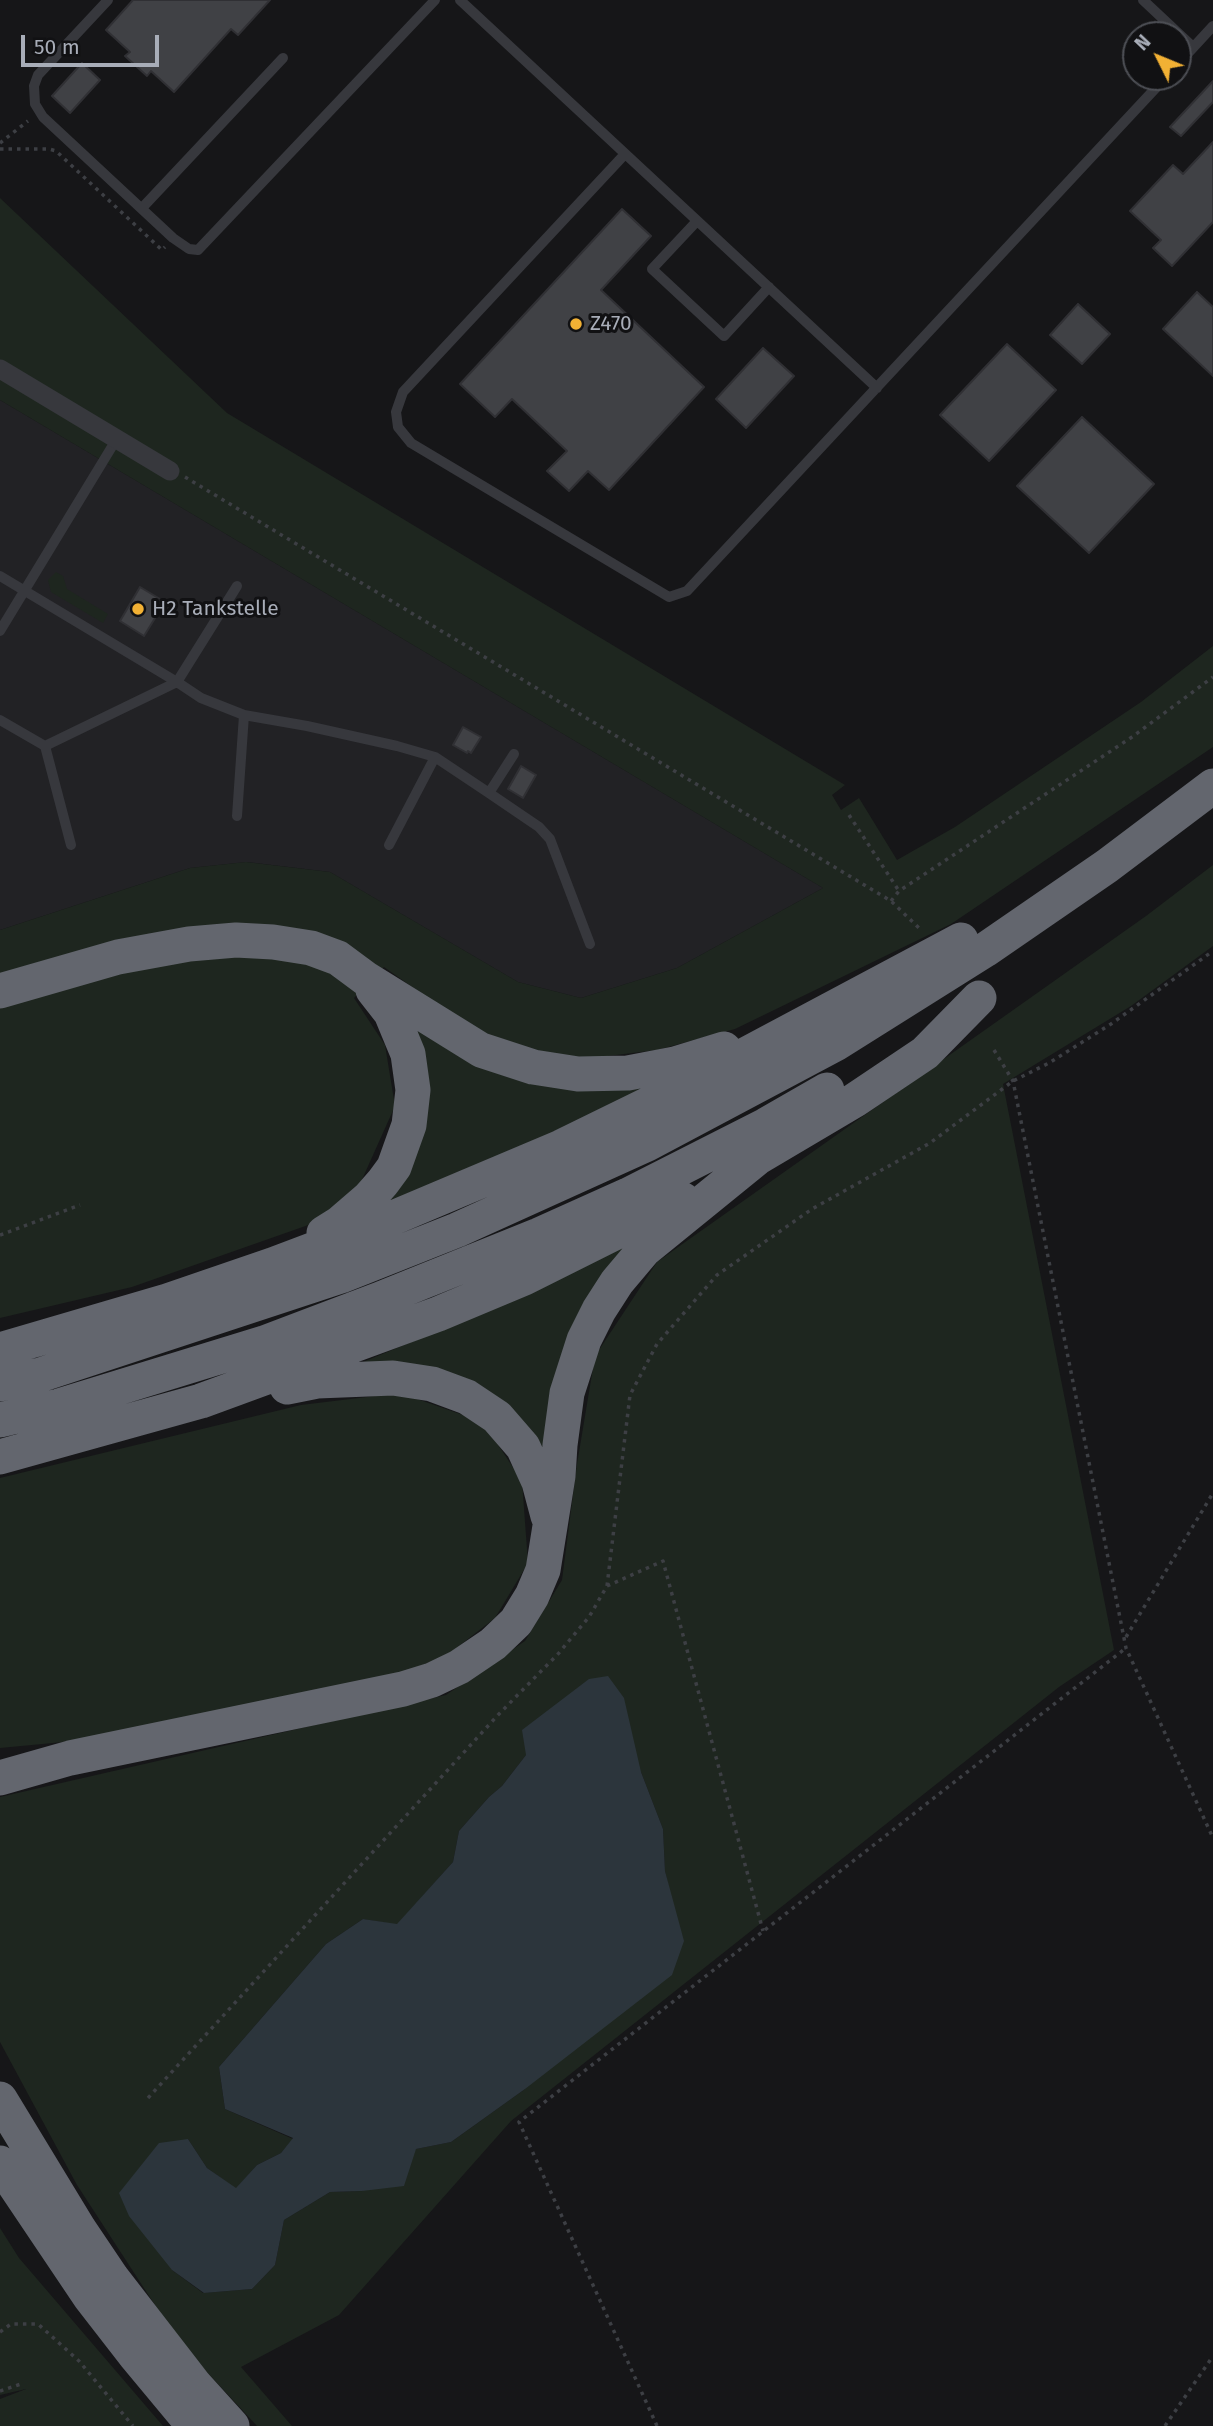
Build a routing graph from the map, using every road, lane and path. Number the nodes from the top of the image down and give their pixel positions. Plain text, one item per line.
1 (108, 0) edge
2 (435, 0) edge
3 (460, 0) edge
4 (1143, 0) edge
5 (1213, 26) edge
6 (1193, 47) joint
7 (283, 58) dead end
8 (1153, 91) edge
9 (39, 111) junction
10 (0, 144) edge
11 (0, 149) edge
12 (625, 154) junction
13 (142, 208) junction
14 (697, 221) junction
15 (173, 238) junction
16 (769, 287) junction
17 (0, 369) edge
18 (877, 388) junction
19 (116, 440) junction
20 (170, 471) joint
21 (0, 576) edge
22 (237, 586) dead end
23 (24, 591) junction
24 (0, 631) edge
25 (1213, 677) edge
26 (177, 682) junction
27 (244, 715) junction
28 (0, 720) edge
29 (45, 746) junction
30 (514, 754) dead end
31 (435, 757) junction
32 (1213, 786) edge
33 (489, 793) junction
34 (849, 815) dead end
35 (237, 816) dead end
36 (71, 845) dead end
37 (388, 845) dead end
38 (1107, 866) junction
39 (899, 891) junction
40 (891, 901) junction
41 (919, 928) dead end
42 (590, 944) dead end
43 (1213, 951) edge
44 (365, 978) junction
45 (0, 991) edge
46 (798, 1028) junction
47 (994, 1050) dead end
48 (1013, 1082) junction
49 (757, 1159) junction
50 (80, 1205) dead end
51 (0, 1235) edge
52 (272, 1265) junction
53 (0, 1350) edge
54 (0, 1384) edge
55 (201, 1401) junction
56 (0, 1420) edge
57 (0, 1457) edge
58 (1213, 1493) edge
59 (550, 1524) junction
60 (607, 1586) junction
61 (1125, 1637) junction
62 (1126, 1648) junction
63 (0, 1758) edge
64 (70, 1758) junction
65 (0, 1778) edge
66 (1213, 1838) edge
67 (764, 1931) junction
68 (148, 2098) dead end
69 (0, 2099) edge
70 (0, 2163) edge
71 (0, 2332) edge
72 (1213, 2356) edge
73 (24, 2383) dead end
74 (0, 2391) edge
75 (133, 2426) edge
76 (194, 2426) edge
77 (232, 2426) edge
78 (657, 2426) edge
79 (1165, 2426) edge

1 - 9 lane
2 - 15 lane
3 - 12 lane
4 - 6 lane
5 - 6 lane
7 - 13 lane
8 - 18 lane
9 - 10 path
9 - 13 lane
11 - 15 path
12 - 14 lane
12 - 18 lane
13 - 15 lane
14 - 16 lane
14 - 16 lane
16 - 18 lane
17 - 19 street
19 - 20 street
19 - 23 lane
20 - 40 path
21 - 23 lane
22 - 26 lane
23 - 24 lane
23 - 26 lane
25 - 39 path
26 - 27 lane
26 - 29 lane
27 - 31 lane
27 - 35 lane
28 - 29 lane
29 - 36 lane
30 - 33 lane
31 - 33 lane
31 - 37 lane
32 - 38 highway
33 - 42 lane
34 - 39 path
38 - 46 highway
38 - 54 highway
39 - 40 path
40 - 41 path
43 - 48 path
44 - 45 highway
44 - 46 highway
44 - 52 highway
46 - 52 highway
47 - 48 path
48 - 60 path
48 - 61 path
49 - 55 highway
49 - 56 highway
49 - 59 highway
50 - 51 path
52 - 53 highway
55 - 57 highway
55 - 59 highway
58 - 61 path
59 - 64 highway
60 - 67 path
60 - 68 path
61 - 62 path
62 - 66 path
62 - 67 path
63 - 64 highway
64 - 65 highway
67 - 78 path
69 - 77 highway
70 - 76 highway
71 - 75 path
72 - 79 path
73 - 74 path

